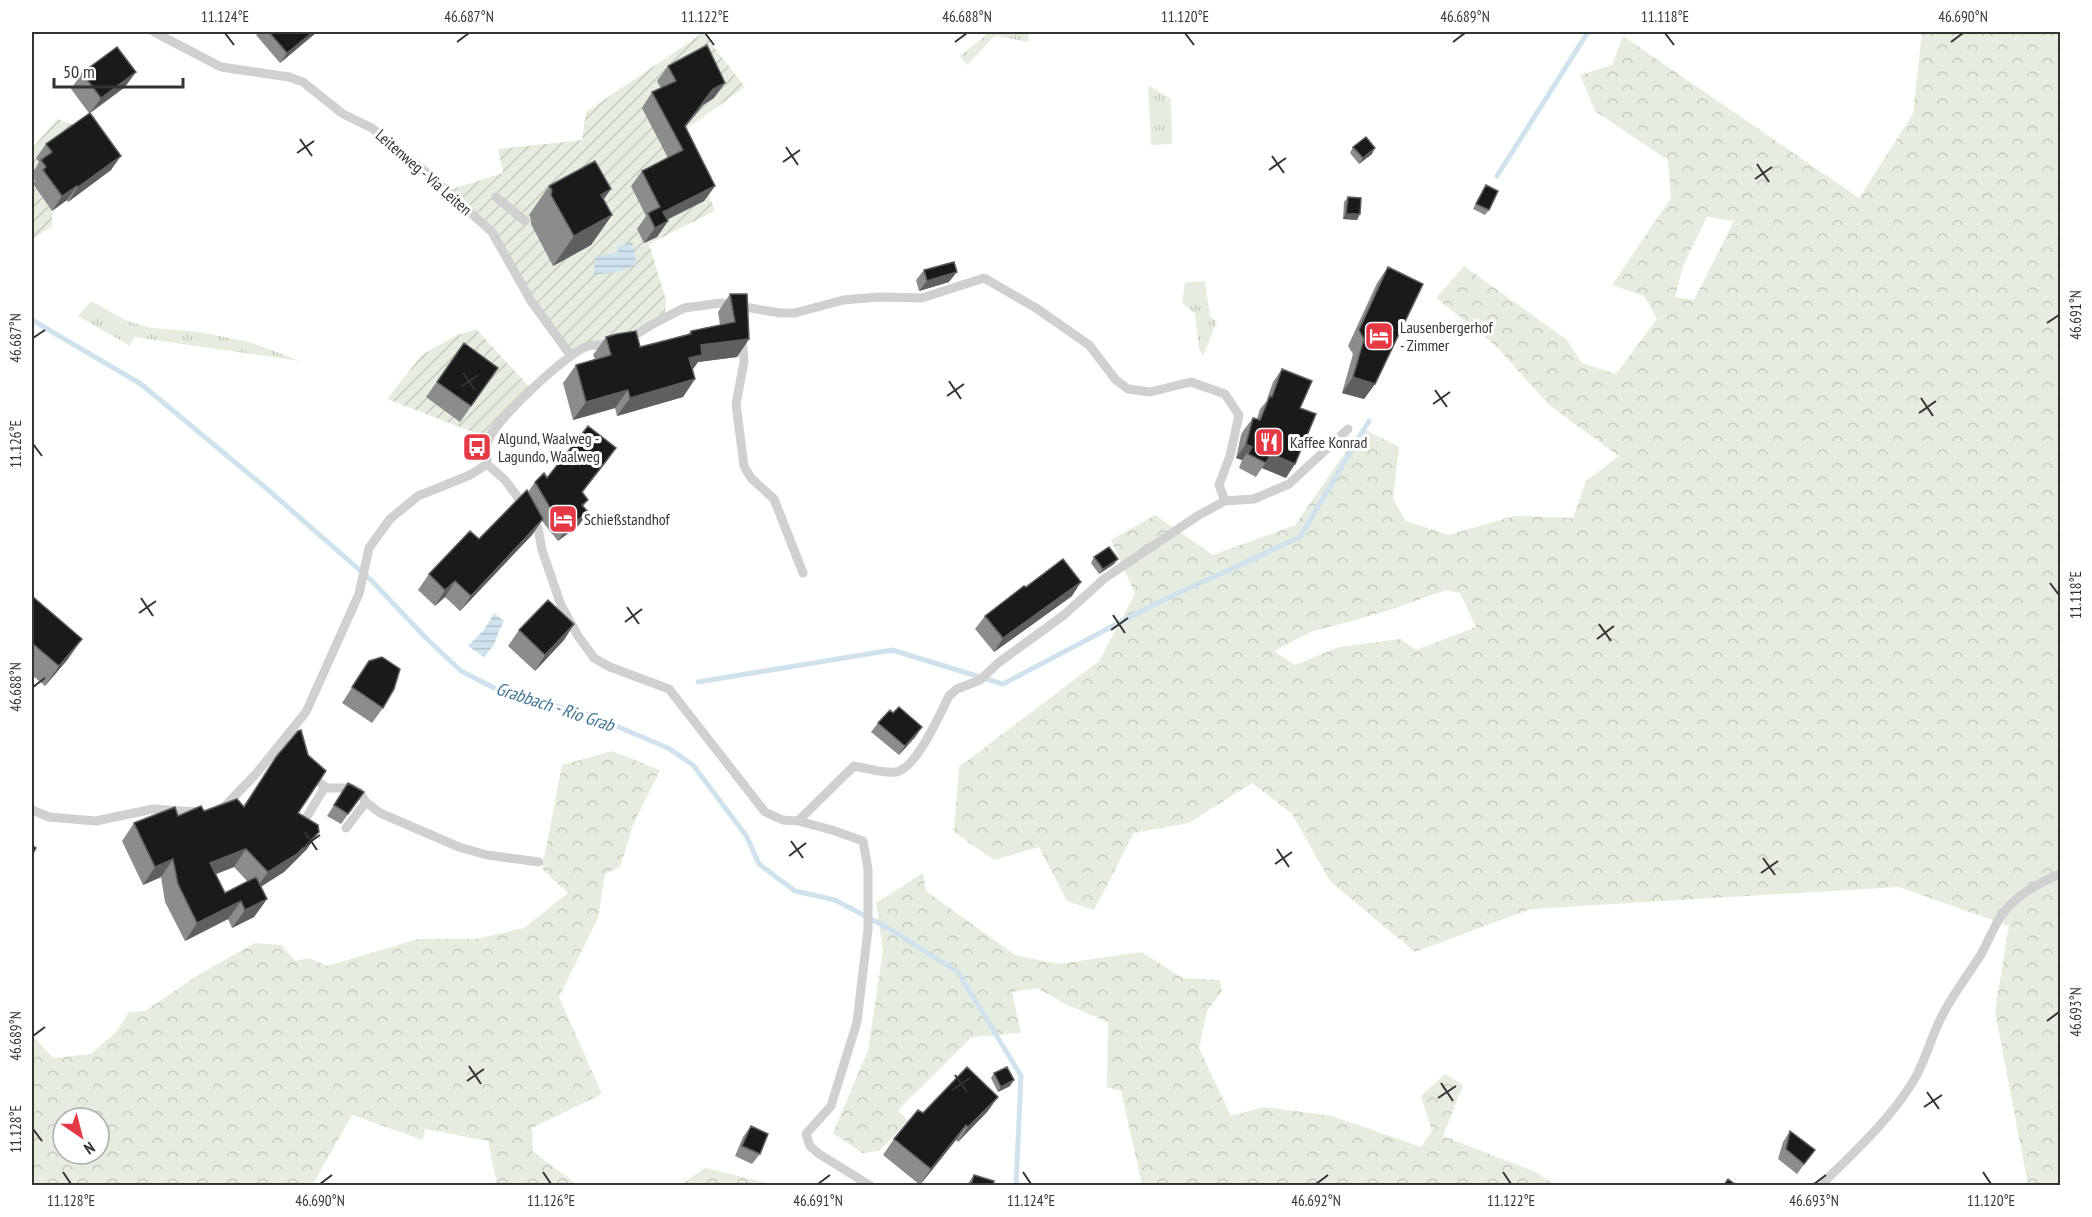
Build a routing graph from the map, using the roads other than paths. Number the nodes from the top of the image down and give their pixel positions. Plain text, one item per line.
1 (154, 32) edge
2 (496, 197) dead end
3 (525, 221) dead end
4 (743, 316) junction
5 (571, 356) junction
6 (1348, 429) dead end
7 (487, 464) junction
8 (1225, 501) junction
9 (803, 573) dead end
10 (303, 771) edge
11 (325, 787) junction
12 (366, 802) junction
13 (32, 810) edge
14 (798, 821) junction
15 (301, 826) edge
16 (346, 828) dead end
17 (538, 862) dead end
18 (2061, 874) edge
19 (871, 1185) edge
20 (1820, 1185) edge

1 - 5 lane, Leitenweg - Via Leiten
2 - 3 lane
4 - 5 lane
4 - 8 lane
4 - 9 lane
5 - 7 lane
6 - 8 lane
7 - 13 lane
7 - 14 lane
8 - 14 lane
10 - 11 lane
11 - 12 lane
11 - 15 lane
12 - 16 lane
12 - 17 lane
14 - 19 lane
18 - 20 lane

